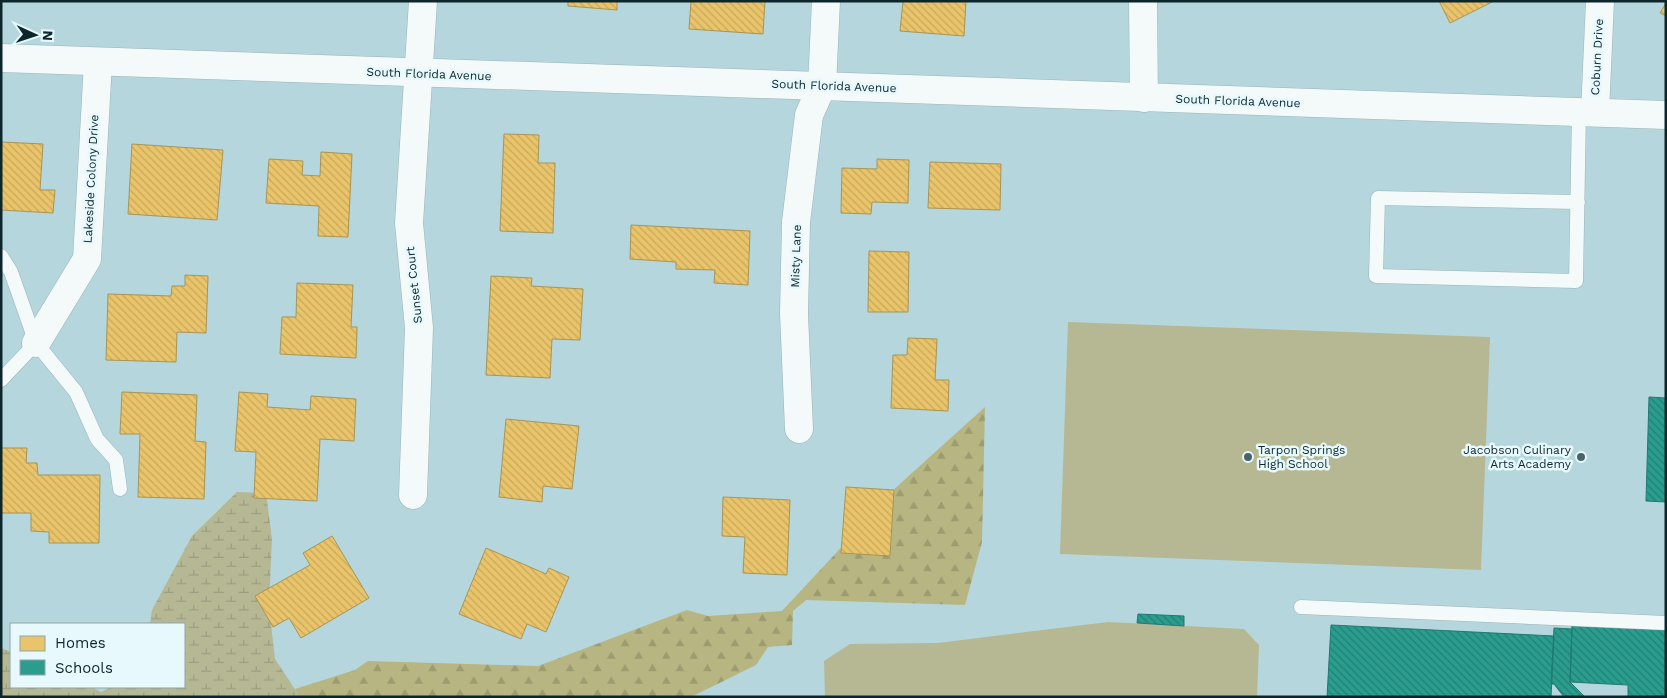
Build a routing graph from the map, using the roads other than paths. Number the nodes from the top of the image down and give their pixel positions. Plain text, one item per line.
1 (423, 1) edge
2 (826, 1) edge
3 (1143, 1) edge
4 (1600, 1) edge
5 (1, 58) edge
6 (98, 62) junction
7 (419, 74) junction
8 (822, 86) junction
9 (1144, 98) junction
10 (1587, 112) junction
11 (1666, 115) edge
12 (1578, 202) junction
13 (1, 256) edge
14 (36, 343) junction
15 (1, 380) edge
16 (799, 429) dead end
17 (120, 489) dead end
18 (412, 495) dead end
19 (1302, 607) dead end
20 (1666, 623) edge

1 - 7 street, Sunset Court
2 - 8 street
3 - 9 street
4 - 10 street, Coburn Drive
5 - 6 street, South Florida Avenue
6 - 7 street, South Florida Avenue
6 - 14 street, Lakeside Colony Drive
7 - 8 street, South Florida Avenue
7 - 18 street, Sunset Court
8 - 9 street, South Florida Avenue
8 - 16 street, Misty Lane
9 - 10 street, South Florida Avenue
10 - 11 street, South Florida Avenue
10 - 12 lane
12 - 12 lane
13 - 14 lane
14 - 15 lane
14 - 17 lane
19 - 20 lane

